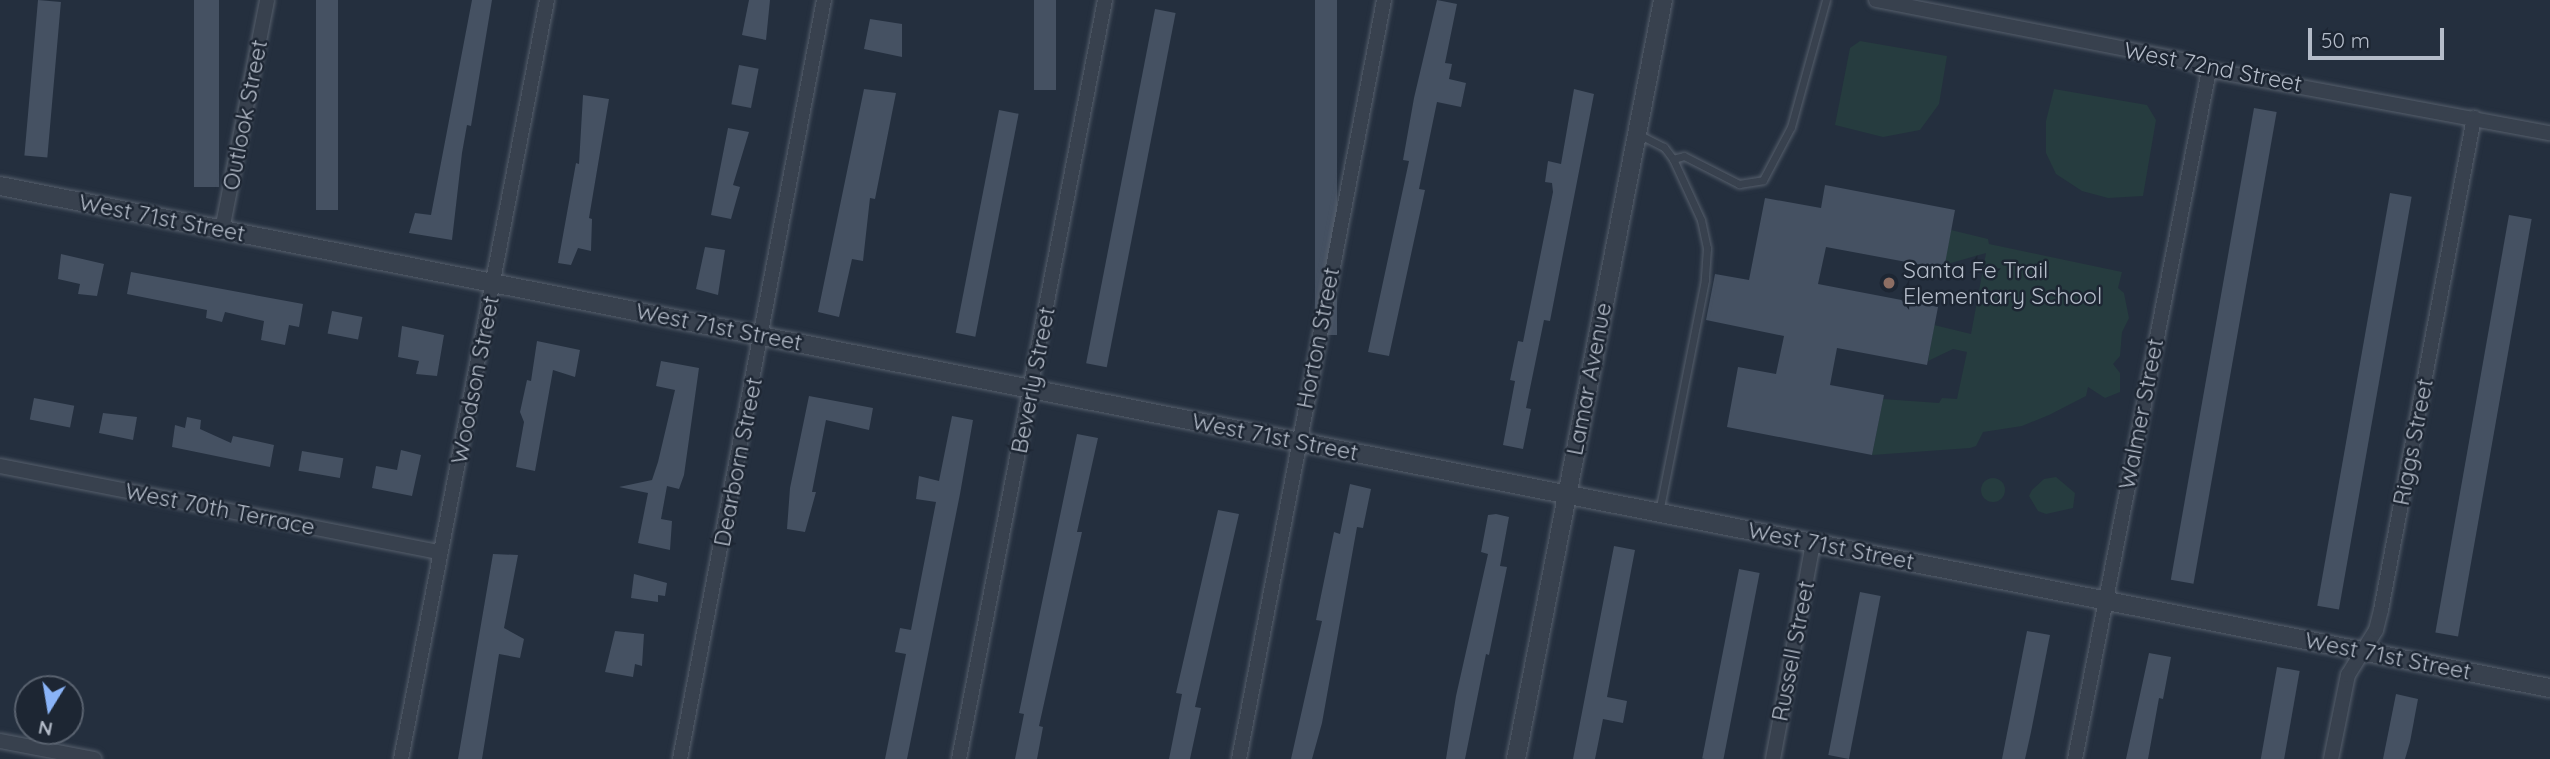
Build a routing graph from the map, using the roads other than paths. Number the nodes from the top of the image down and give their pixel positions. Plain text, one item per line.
1 (267, 0) edge
2 (547, 0) edge
3 (824, 0) edge
4 (1105, 0) edge
5 (1384, 0) edge
6 (1663, 0) edge
7 (1825, 0) edge
8 (1876, 0) edge
9 (2209, 69) junction
10 (2474, 118) junction
11 (2550, 133) edge
12 (1637, 134) junction
13 (1673, 159) junction
14 (0, 186) edge
15 (222, 230) junction
16 (494, 283) junction
17 (762, 336) junction
18 (1029, 389) junction
19 (1299, 442) junction
20 (0, 466) edge
21 (1567, 494) junction
22 (1658, 512) junction
23 (1813, 543) junction
24 (440, 552) junction
25 (2107, 601) junction
26 (2362, 651) junction
27 (2550, 688) edge
28 (0, 741) edge
29 (94, 759) edge
30 (401, 759) edge
31 (680, 759) edge
32 (959, 759) edge
33 (1239, 759) edge
34 (1516, 759) edge
35 (1773, 759) edge
36 (2075, 759) edge
37 (2331, 759) edge

1 - 15 street, Outlook Street
2 - 16 street, Woodson Street
3 - 17 street, Dearborn Street
4 - 18 street, Beverly Street
5 - 19 street, Horton Street
6 - 12 street, Lamar Avenue
7 - 13 lane
8 - 9 street, West 72nd Street
9 - 10 street, West 72nd Street
9 - 25 street, Walmer Street
10 - 11 street, West 72nd Street
10 - 26 street, Riggs Street
12 - 13 lane
12 - 21 street, Lamar Avenue
13 - 22 lane
14 - 15 street, West 71st Street
15 - 16 street, West 71st Street
16 - 17 street, West 71st Street
16 - 24 street, Woodson Street
17 - 18 street, West 71st Street
17 - 31 street, Dearborn Street
18 - 19 street, West 71st Street
18 - 32 street, Beverly Street
19 - 21 street, West 71st Street
19 - 33 street, Horton Street
20 - 24 street, West 70th Terrace
21 - 22 street, West 71st Street
21 - 34 street, Lamar Avenue
22 - 23 street, West 71st Street
23 - 25 street, West 71st Street
23 - 35 street, Russell Street
24 - 30 street, Woodson Street
25 - 26 street, West 71st Street
25 - 36 street, Walmer Street
26 - 27 street, West 71st Street
26 - 37 street, Riggs Street
28 - 29 street

